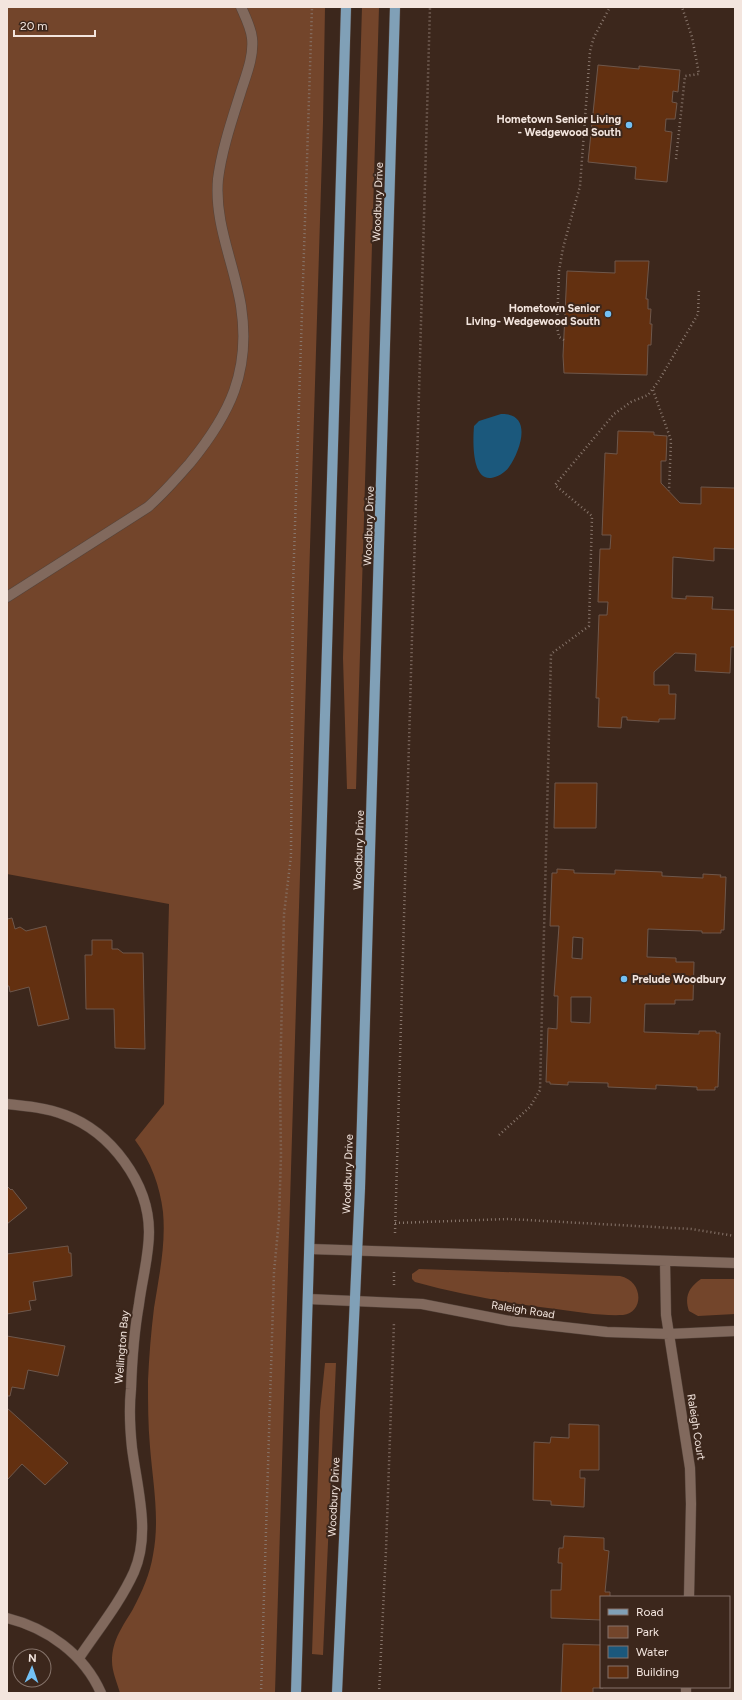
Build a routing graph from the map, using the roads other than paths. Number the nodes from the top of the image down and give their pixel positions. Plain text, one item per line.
1 (241, 7) edge
2 (346, 7) edge
3 (395, 7) edge
4 (7, 597) edge
5 (7, 1104) edge
6 (310, 1250) junction
7 (357, 1251) junction
8 (665, 1261) junction
9 (735, 1263) edge
10 (308, 1299) junction
11 (356, 1301) junction
12 (735, 1331) edge
13 (669, 1334) junction
14 (689, 1596) edge
15 (7, 1618) edge
16 (79, 1658) junction
17 (101, 1693) edge
18 (296, 1693) edge
19 (337, 1693) edge

1 - 4 street
2 - 6 main road
3 - 7 main road, Woodbury Drive
5 - 16 street, Wellington Bay
6 - 7 street
6 - 10 main road
7 - 8 street
7 - 11 main road, Woodbury Drive
8 - 9 street
8 - 13 street, Raleigh Court
10 - 11 street, Raleigh Road
10 - 18 main road
11 - 13 street, Raleigh Road
11 - 19 main road, Woodbury Drive
12 - 13 street, Raleigh Road
13 - 14 street, Raleigh Court
15 - 16 street
16 - 17 street

